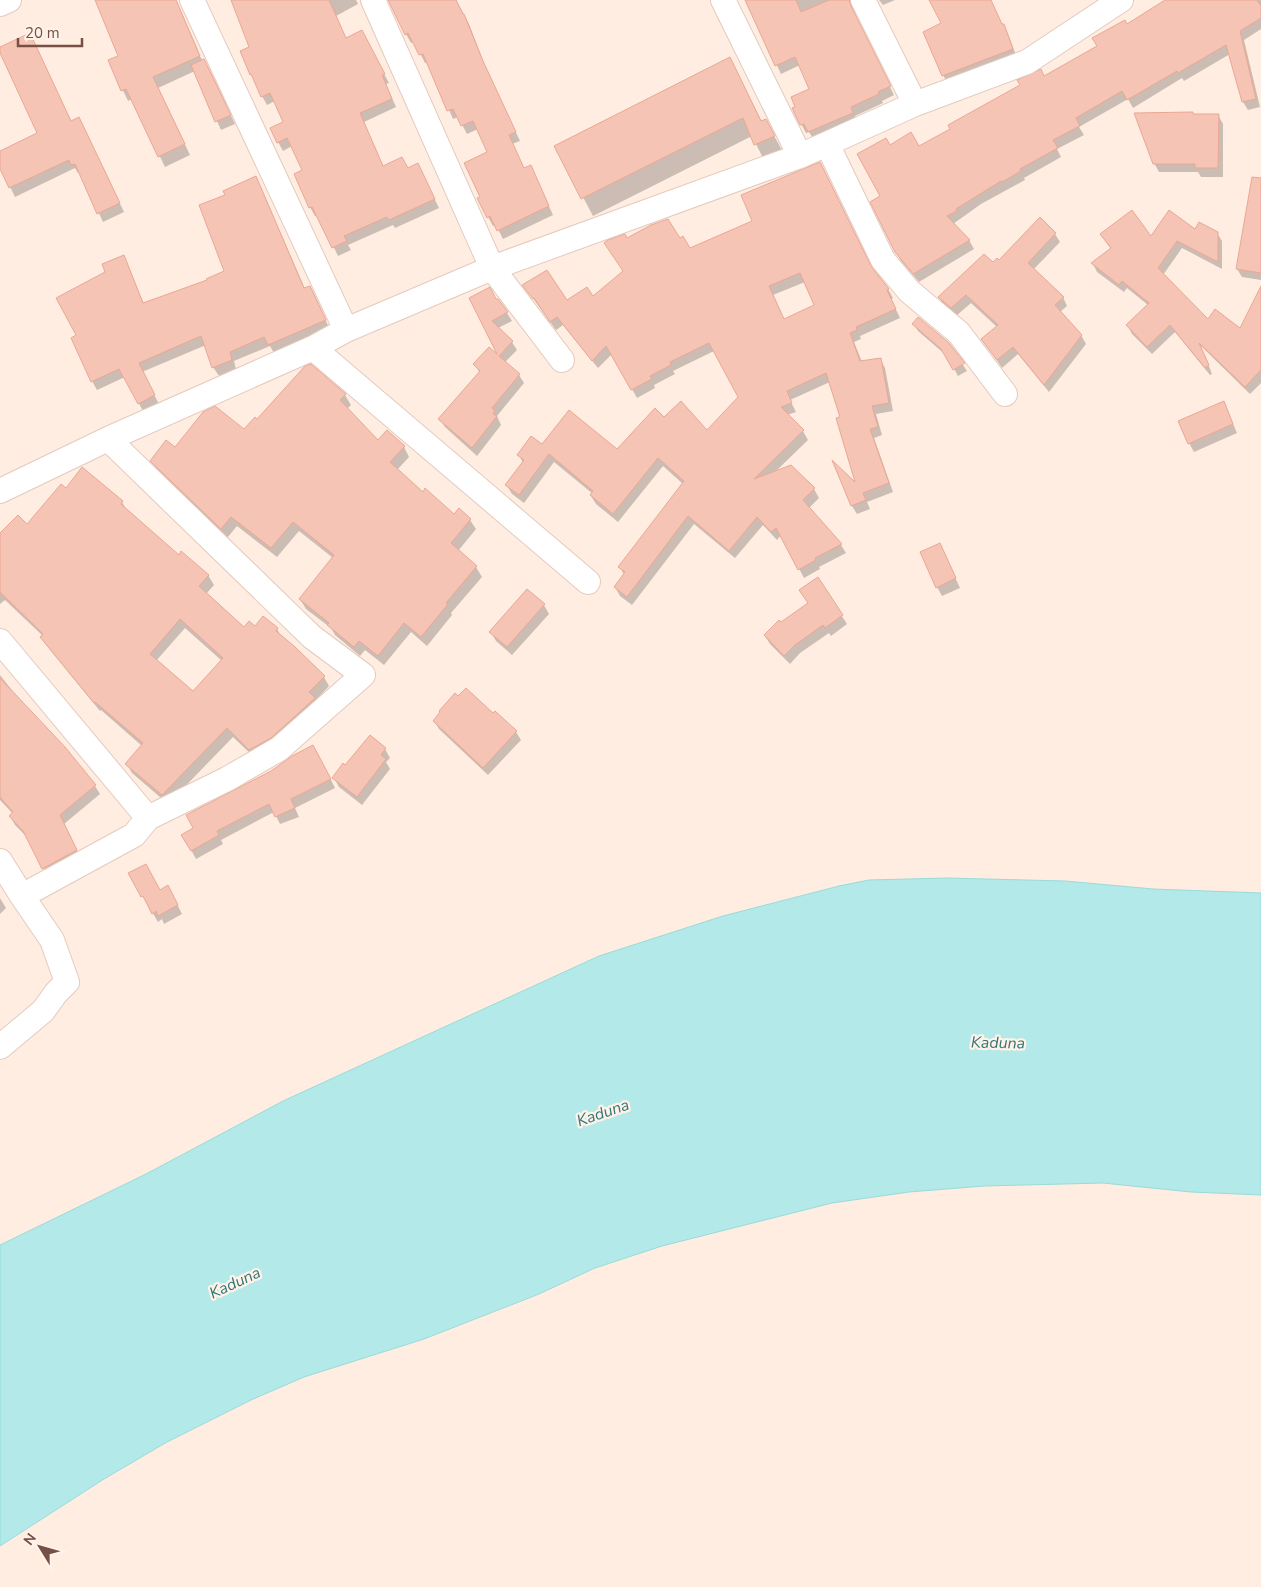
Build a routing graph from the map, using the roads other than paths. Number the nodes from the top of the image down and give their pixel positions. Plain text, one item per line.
1 (9, 0) edge
2 (192, 0) edge
3 (373, 0) edge
4 (723, 0) edge
5 (863, 0) edge
6 (1121, 0) edge
7 (0, 4) edge
8 (915, 104) junction
9 (827, 144) junction
10 (800, 156) junction
11 (492, 268) junction
12 (346, 330) junction
13 (313, 348) junction
14 (562, 360) dead end
15 (1005, 394) dead end
16 (108, 439) junction
17 (0, 491) edge
18 (588, 582) dead end
19 (0, 641) edge
20 (148, 818) junction
21 (0, 861) edge
22 (22, 896) junction
23 (0, 1047) edge

1 - 7 street
2 - 12 street
3 - 11 street
4 - 10 street
5 - 8 street
6 - 8 street
8 - 9 street
9 - 10 street
9 - 15 street
10 - 11 street
11 - 12 street
11 - 14 street
12 - 13 street
13 - 16 street
13 - 18 street
16 - 17 street
16 - 20 street
19 - 20 street
20 - 22 street
21 - 22 street
22 - 23 street

